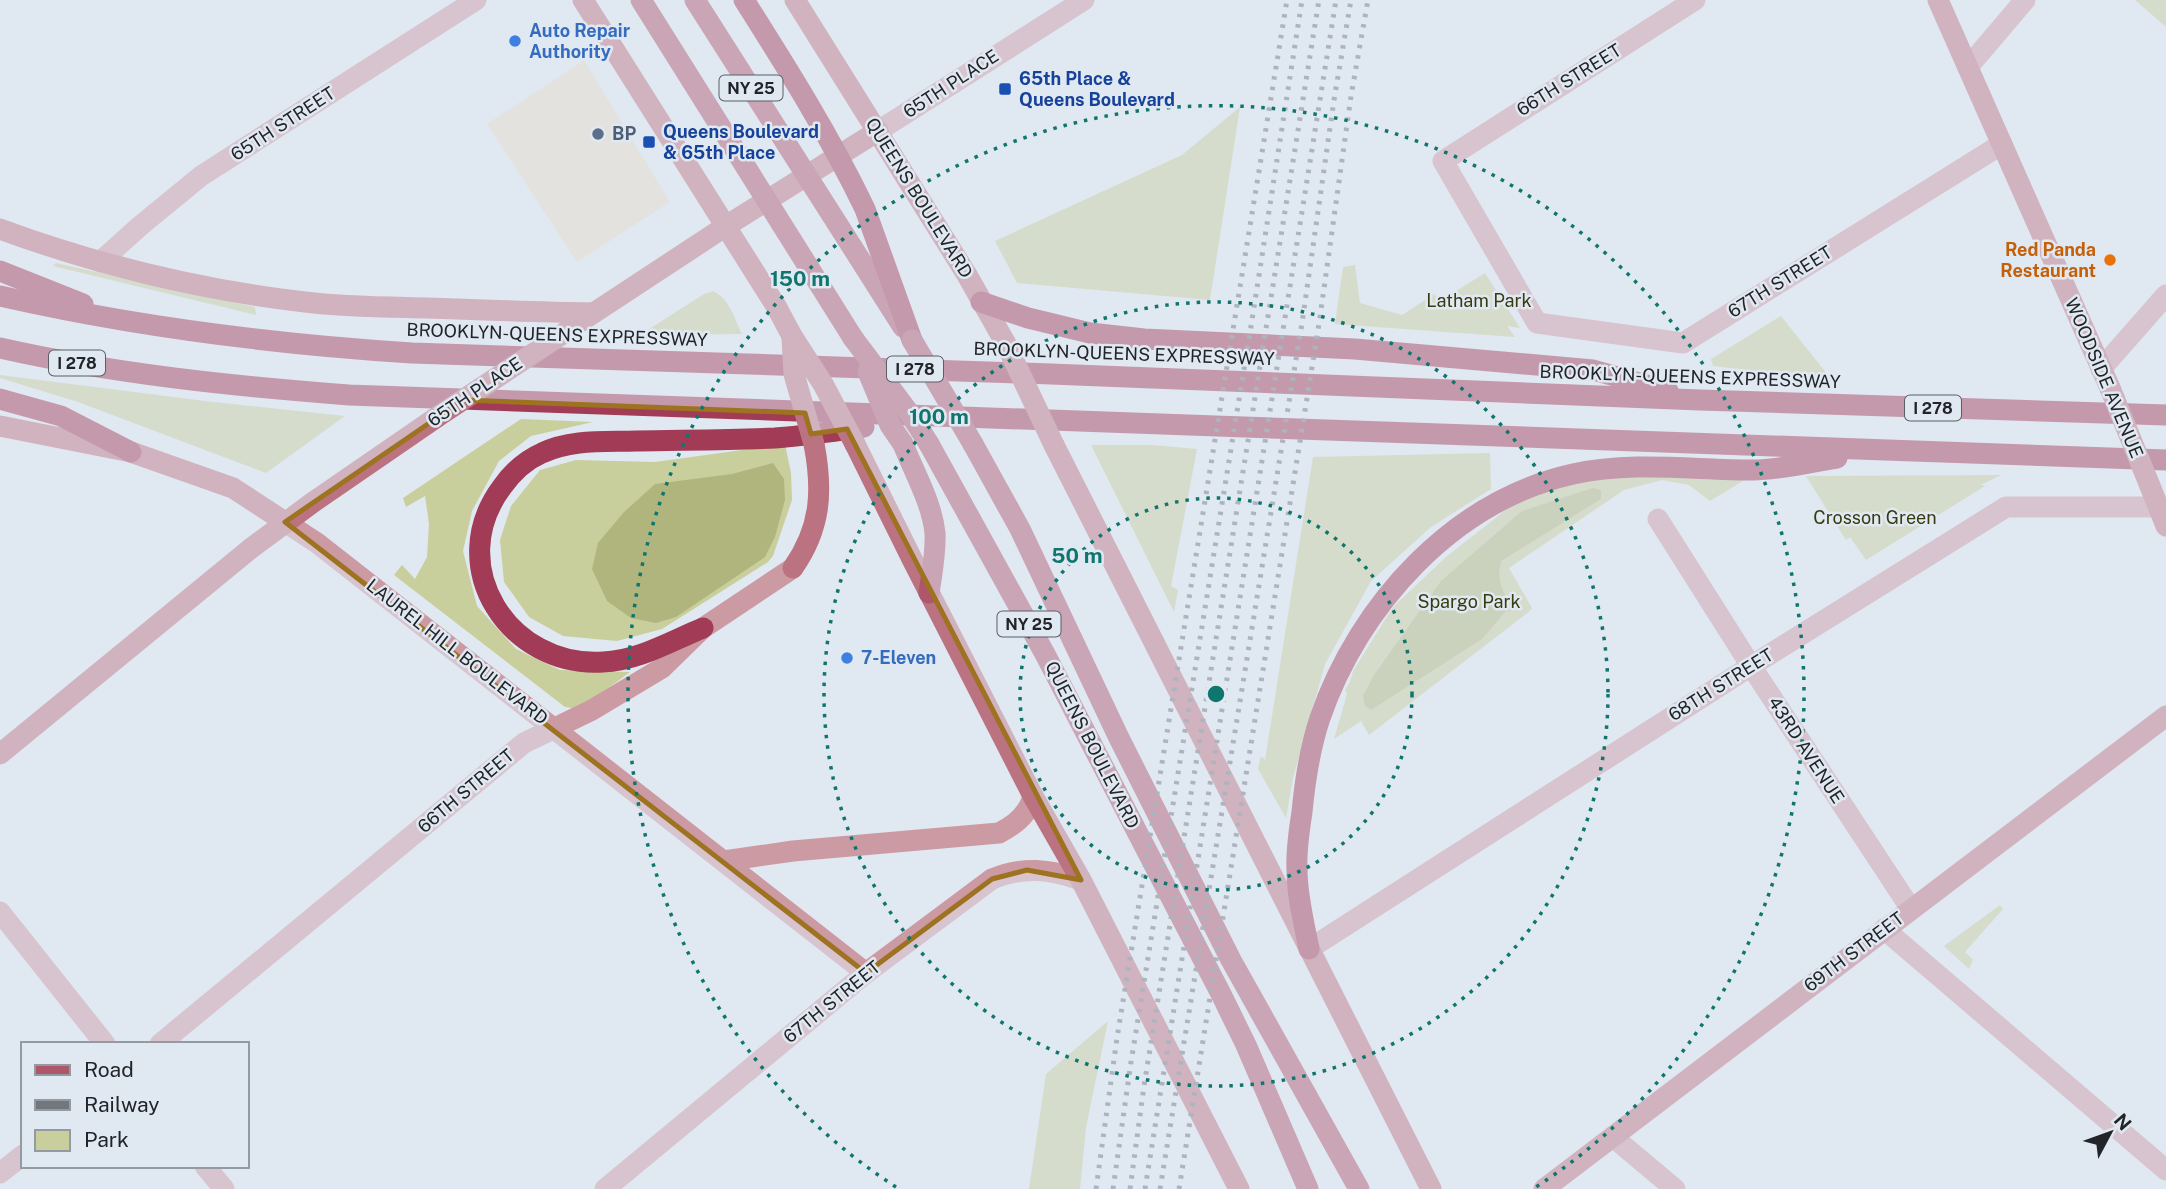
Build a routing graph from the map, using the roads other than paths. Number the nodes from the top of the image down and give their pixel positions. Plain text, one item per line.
1 (476, 0) edge
2 (583, 0) edge
3 (641, 0) edge
4 (695, 0) edge
5 (744, 0) edge
6 (795, 0) edge
7 (1084, 0) edge
8 (1695, 0) edge
9 (1938, 0) edge
10 (2025, 0) edge
11 (1968, 67) junction
12 (878, 131) junction
13 (2002, 144) junction
14 (839, 155) junction
15 (806, 176) junction
16 (766, 200) junction
17 (726, 226) junction
18 (0, 229) edge
19 (100, 262) junction
20 (0, 271) edge
21 (2166, 295) edge
22 (0, 296) edge
23 (981, 302) junction
24 (592, 313) junction
25 (131, 323) junction
26 (1537, 323) joint
27 (792, 336) junction
28 (853, 338) junction
29 (912, 340) junction
30 (0, 348) edge
31 (2106, 378) junction
32 (0, 399) edge
33 (1700, 400) junction
34 (2166, 415) edge
35 (937, 418) junction
36 (0, 426) edge
37 (1891, 450) junction
38 (131, 452) junction
39 (2166, 460) edge
40 (2162, 517) edge
41 (1658, 519) dead end
42 (285, 522) junction
43 (929, 593) junction
44 (703, 628) junction
45 (1751, 666) junction
46 (2166, 716) edge
47 (554, 728) junction
48 (0, 754) edge
49 (1033, 796) junction
50 (724, 861) junction
51 (1081, 880) junction
52 (1911, 909) junction
53 (0, 912) edge
54 (1884, 929) junction
55 (1310, 949) junction
56 (866, 973) junction
57 (103, 1042) edge
58 (162, 1042) edge
59 (1613, 1137) junction
60 (21, 1157) edge
61 (207, 1168) edge
62 (2166, 1170) edge
63 (0, 1173) edge
64 (616, 1186) edge
65 (224, 1189) edge
66 (1239, 1189) edge
67 (1308, 1189) edge
68 (1359, 1189) edge
69 (1431, 1189) edge
70 (1544, 1189) edge
71 (1675, 1189) edge

1 - 19 street, 65TH STREET
2 - 17 street
3 - 16 main road, QUEENS BOULEVARD / NY 25
4 - 15 main road, QUEENS BOULEVARD / NY 25
5 - 14 highway
6 - 12 street, QUEENS BOULEVARD
7 - 12 street, 65TH PLACE
8 - 26 street, 66TH STREET
9 - 11 street, WOODSIDE AVENUE
10 - 11 street
11 - 13 street, WOODSIDE AVENUE
12 - 14 street, 65TH PLACE
12 - 23 street, QUEENS BOULEVARD
13 - 26 street, 67TH STREET
13 - 31 street, WOODSIDE AVENUE
14 - 15 street, 65TH PLACE
14 - 29 highway
15 - 16 street, 65TH PLACE
15 - 29 main road, QUEENS BOULEVARD / NY 25
16 - 17 street, 65TH PLACE
16 - 28 main road, QUEENS BOULEVARD / NY 25
17 - 24 street, 65TH PLACE
17 - 27 street
18 - 19 street
19 - 24 street
20 - 25 highway
21 - 31 street
22 - 25 highway, BROOKLYN-QUEENS EXPRESSWAY / I 278
23 - 33 highway
23 - 55 street, QUEENS BOULEVARD, bridge
24 - 42 street, 65TH PLACE, bridge
25 - 33 highway, BROOKLYN-QUEENS EXPRESSWAY / I 278
27 - 43 street, bridge
27 - 44 street, 66TH STREET, bridge
28 - 43 main road, bridge
28 - 67 main road, QUEENS BOULEVARD / NY 25, bridge
29 - 68 main road, QUEENS BOULEVARD / NY 25, bridge
30 - 35 highway, I 278
31 - 40 street, WOODSIDE AVENUE, bridge
32 - 38 highway
33 - 34 highway, BROOKLYN-QUEENS EXPRESSWAY / I 278
35 - 37 highway, I 278
35 - 44 highway
36 - 38 street, LAUREL HILL BOULEVARD
37 - 39 highway, I 278
37 - 55 highway
38 - 42 street, LAUREL HILL BOULEVARD
40 - 45 street, 68TH STREET
41 - 45 street, 43RD AVENUE
42 - 47 street, LAUREL HILL BOULEVARD
42 - 48 street, 65TH PLACE
43 - 49 street
44 - 47 street, 66TH STREET
45 - 52 street, 43RD AVENUE
45 - 55 street, 68TH STREET
46 - 52 street, 69TH STREET
47 - 50 street, LAUREL HILL BOULEVARD
47 - 58 street, 66TH STREET
49 - 50 street
49 - 51 street
50 - 56 street, LAUREL HILL BOULEVARD
51 - 56 street, 67TH STREET
51 - 66 street
52 - 54 street, 69TH STREET
53 - 57 street
54 - 59 street, 69TH STREET
54 - 62 street
55 - 69 street, QUEENS BOULEVARD
56 - 64 street, 67TH STREET
59 - 70 street, 69TH STREET
59 - 71 street
60 - 63 street
61 - 65 street

